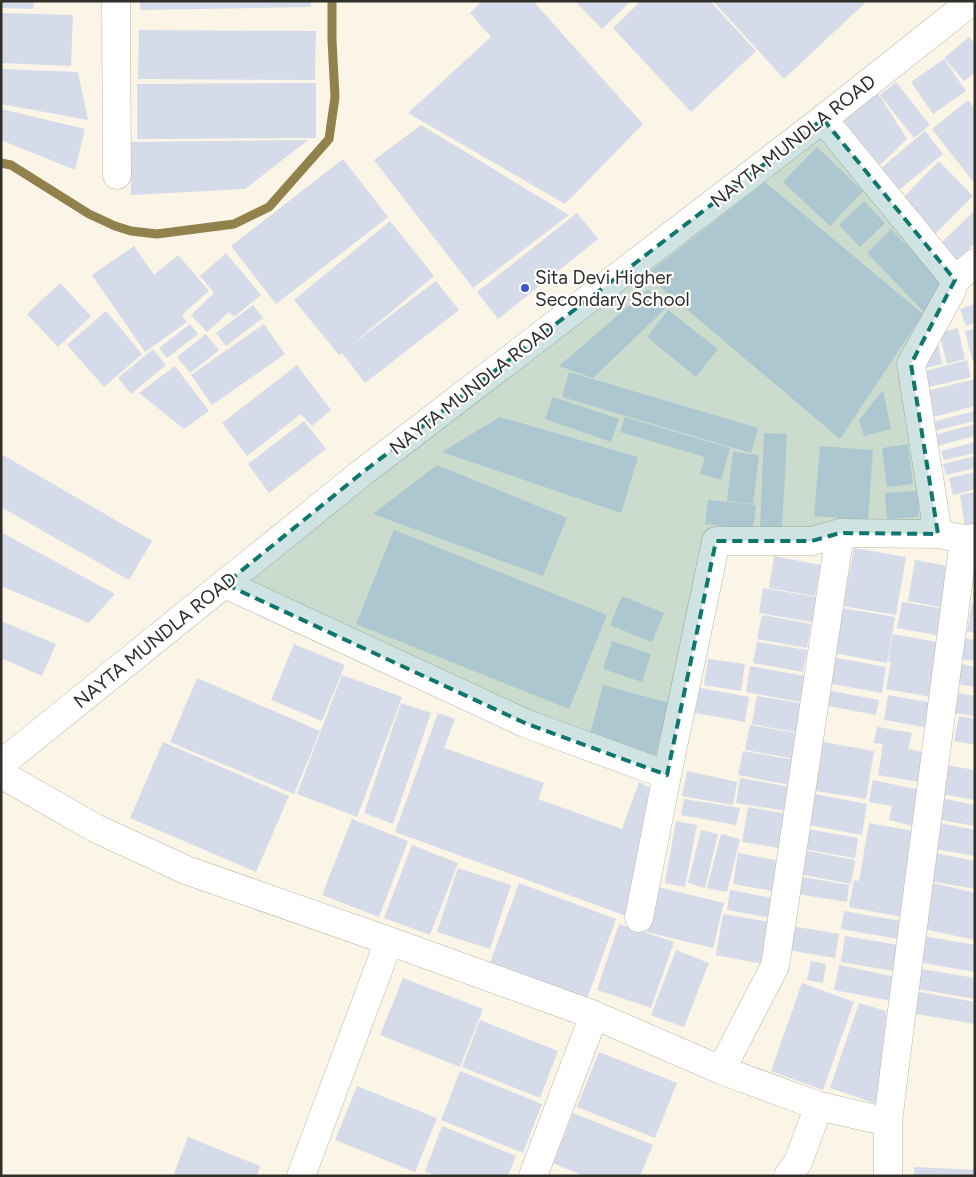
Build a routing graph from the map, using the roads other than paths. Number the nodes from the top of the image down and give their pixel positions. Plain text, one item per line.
1 (116, 1) edge
2 (972, 1) edge
3 (823, 119) junction
4 (117, 175) dead end
5 (965, 272) edge
6 (840, 533) junction
7 (938, 534) junction
8 (970, 538) edge
9 (225, 584) junction
10 (1, 764) edge
11 (1, 774) edge
12 (667, 775) junction
13 (639, 918) dead end
14 (390, 941) junction
15 (594, 1015) junction
16 (722, 1070) junction
17 (819, 1106) junction
18 (888, 1122) junction
19 (302, 1176) edge
20 (534, 1176) edge
21 (788, 1176) edge
22 (888, 1176) edge

1 - 4 street
2 - 3 street, NAYTA MUNDLA ROAD
3 - 5 street
3 - 9 street, NAYTA MUNDLA ROAD
5 - 7 street
6 - 7 street
6 - 12 street
6 - 16 street
7 - 8 street
8 - 18 street
9 - 10 street, NAYTA MUNDLA ROAD
9 - 12 street
11 - 14 street
12 - 13 street
14 - 15 street
14 - 19 street
15 - 16 street
15 - 20 street
16 - 17 street
17 - 18 street
17 - 21 street
18 - 22 street

